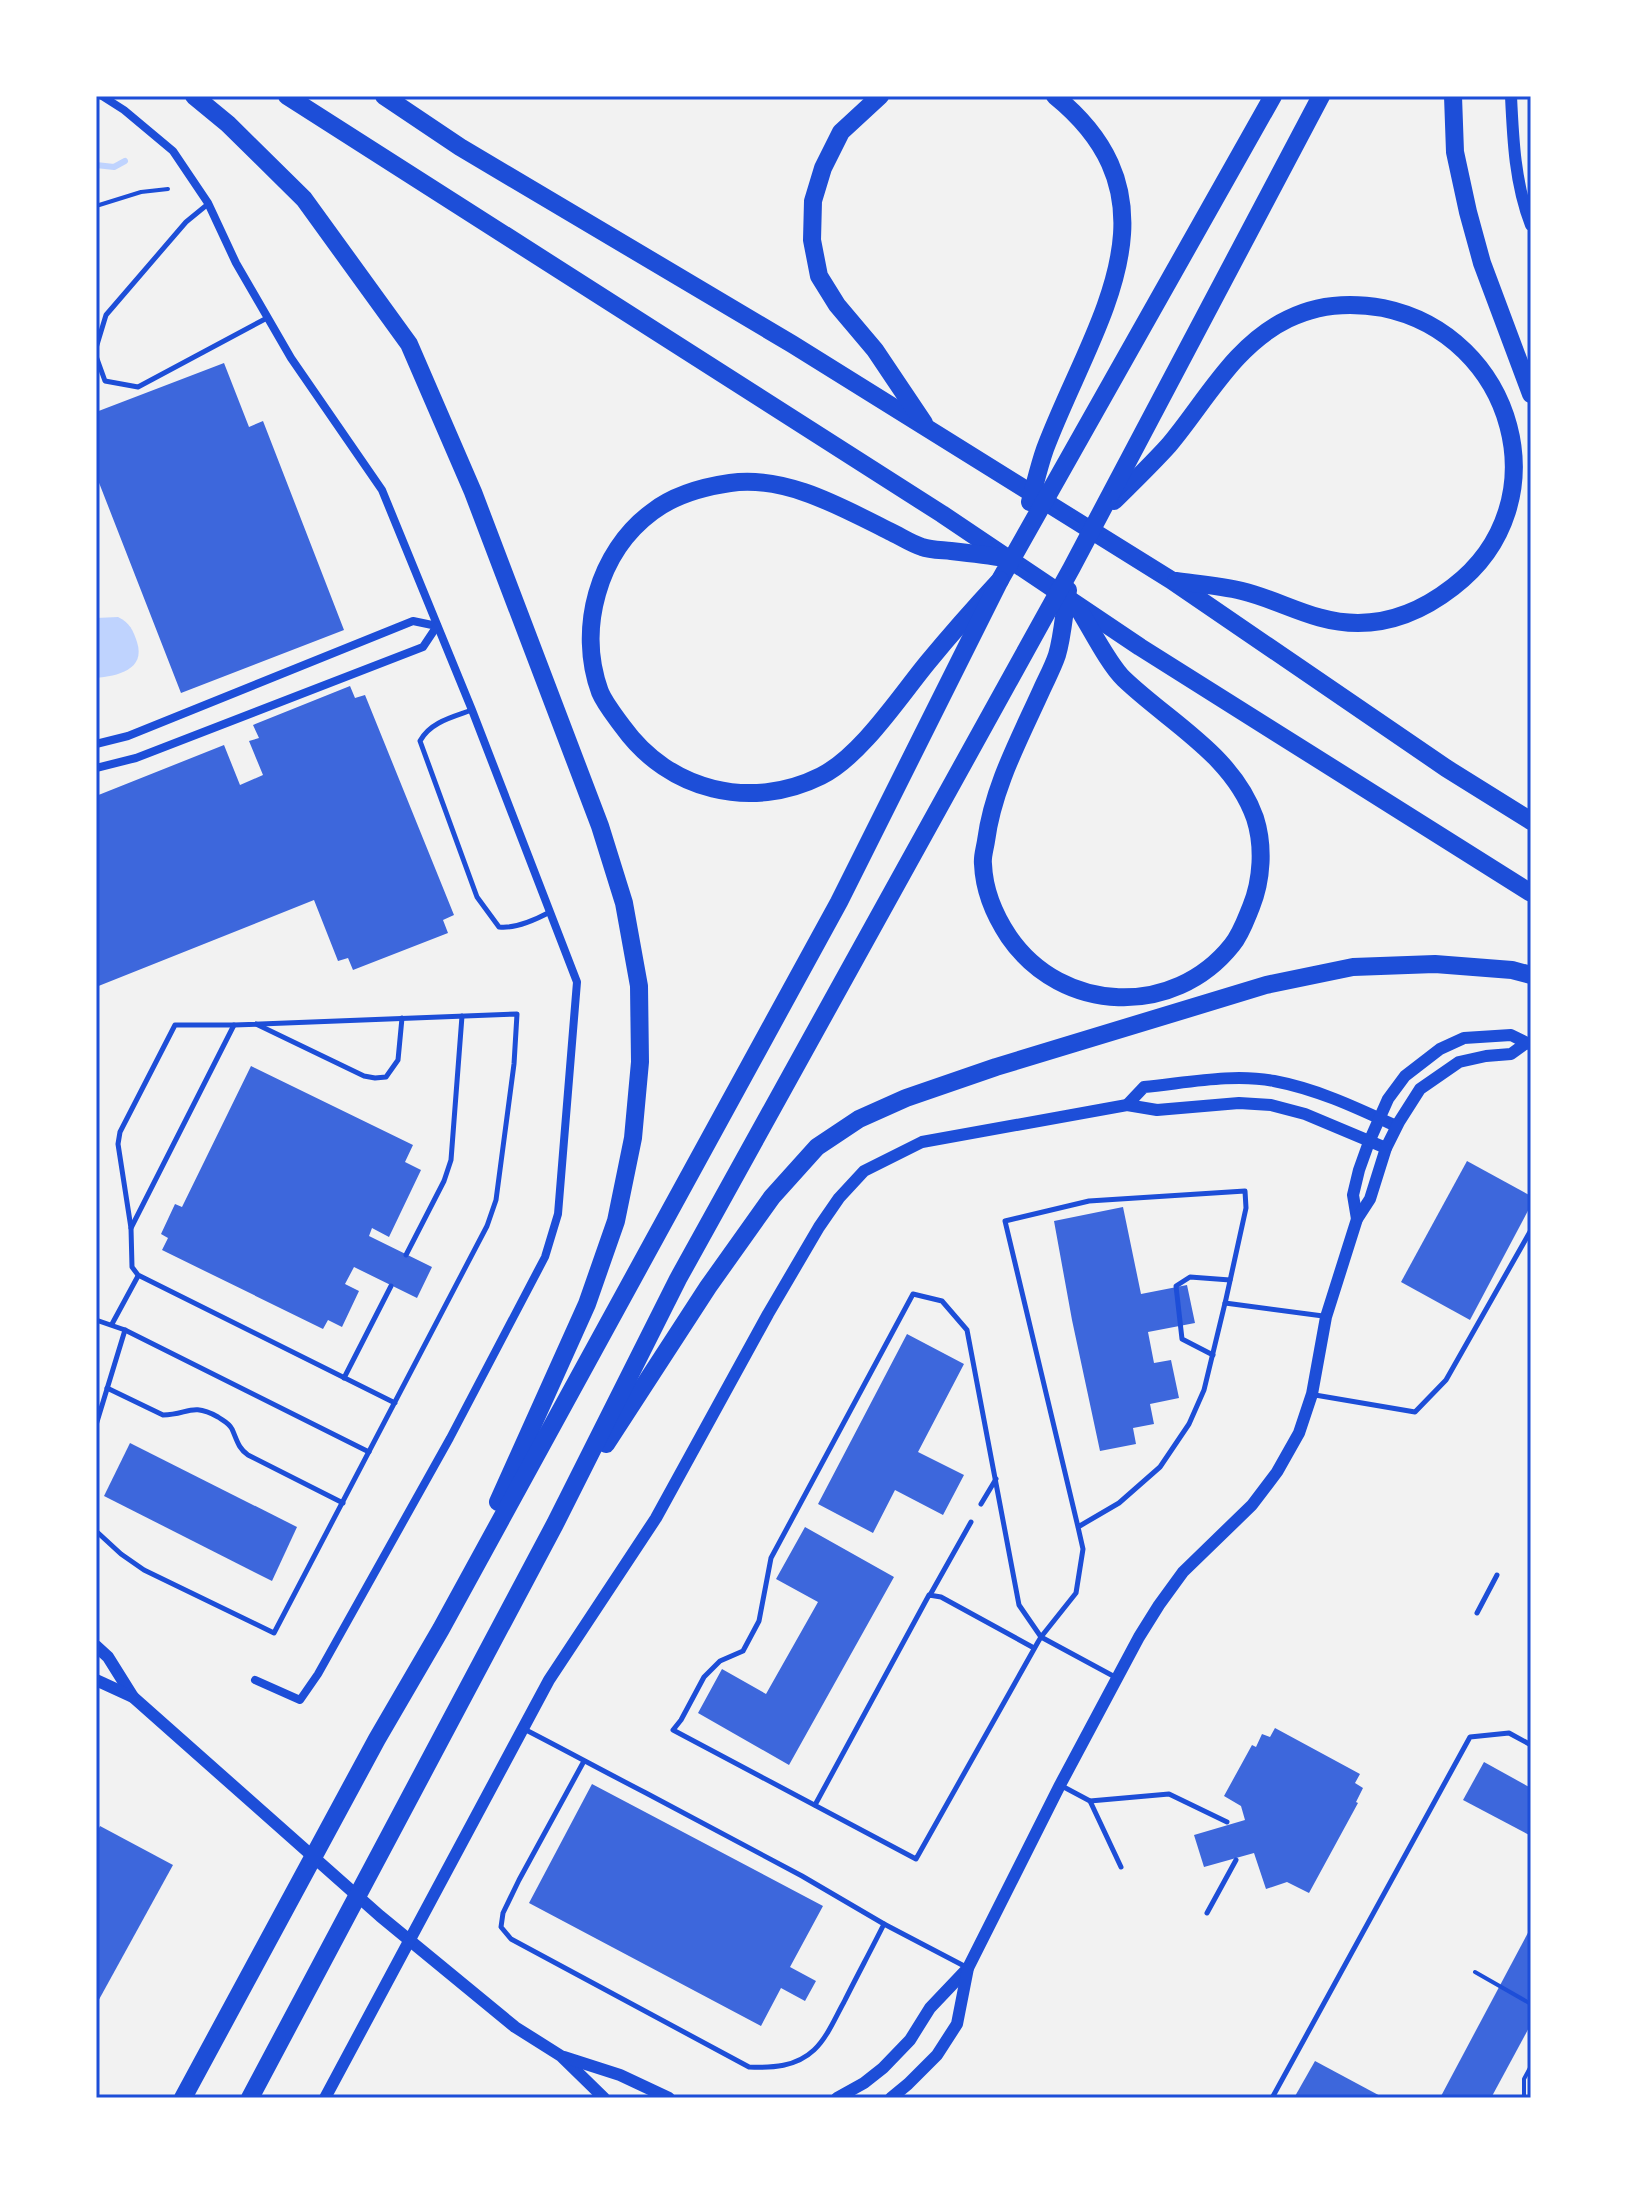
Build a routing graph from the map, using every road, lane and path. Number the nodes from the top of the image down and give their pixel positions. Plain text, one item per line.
1 (102, 96) edge
2 (194, 96) edge
3 (287, 96) edge
4 (384, 96) edge
5 (880, 96) edge
6 (1055, 96) edge
7 (1273, 96) edge
8 (1321, 96) edge
9 (1453, 96) edge
10 (1511, 96) edge
11 (168, 189) dead end
12 (208, 203) junction
13 (96, 206) edge
14 (1531, 225) edge
15 (267, 318) junction
16 (96, 348) edge
17 (96, 356) edge
18 (1531, 394) edge
19 (928, 428) junction
20 (1095, 521) junction
21 (1012, 552) junction
22 (1071, 569) junction
23 (1000, 580) junction
24 (1171, 580) junction
25 (1074, 603) junction
26 (437, 626) junction
27 (472, 710) junction
28 (96, 744) edge
29 (96, 768) edge
30 (1531, 821) edge
31 (1531, 893) edge
32 (551, 912) junction
33 (1531, 975) edge
34 (462, 1016) junction
35 (402, 1018) junction
36 (255, 1024) junction
37 (234, 1025) junction
38 (1528, 1044) edge
39 (1127, 1105) junction
40 (1379, 1119) junction
41 (1396, 1126) junction
42 (1369, 1142) junction
43 (1386, 1148) junction
44 (1357, 1219) junction
45 (131, 1228) junction
46 (1531, 1230) edge
47 (406, 1255) dead end
48 (138, 1275) junction
49 (1230, 1280) junction
50 (391, 1286) dead end
51 (1225, 1303) junction
52 (1326, 1317) junction
53 (96, 1320) edge
54 (112, 1324) junction
55 (125, 1330) junction
56 (1213, 1355) junction
57 (344, 1378) junction
58 (107, 1388) junction
59 (1312, 1394) junction
60 (395, 1403) junction
61 (96, 1425) edge
62 (369, 1452) junction
63 (996, 1479) junction
64 (343, 1503) junction
65 (981, 1504) dead end
66 (971, 1522) dead end
67 (555, 1524) junction
68 (1078, 1527) junction
69 (96, 1531) edge
70 (1497, 1575) dead end
71 (930, 1595) junction
72 (1477, 1613) dead end
73 (441, 1629) junction
74 (1041, 1637) junction
75 (96, 1646) edge
76 (1034, 1648) junction
77 (1117, 1678) junction
78 (96, 1680) edge
79 (255, 1680) dead end
80 (133, 1697) junction
81 (523, 1729) junction
82 (1531, 1745) edge
83 (584, 1761) junction
84 (1060, 1785) junction
85 (1090, 1801) junction
86 (815, 1805) junction
87 (1227, 1822) dead end
88 (1236, 1860) dead end
89 (1121, 1867) dead end
90 (1207, 1913) dead end
91 (884, 1924) junction
92 (968, 1968) junction
93 (1475, 1972) dead end
94 (1531, 2004) edge
95 (561, 2056) junction
96 (1531, 2066) edge
97 (183, 2098) edge
98 (250, 2098) edge
99 (325, 2098) edge
100 (604, 2098) edge
101 (669, 2098) edge
102 (837, 2098) edge
103 (891, 2098) edge
104 (1272, 2098) edge
105 (1524, 2098) edge

1 - 12 street
2 - 73 highway
3 - 21 highway
4 - 19 highway
5 - 19 highway
6 - 21 highway
7 - 21 highway
8 - 20 highway
9 - 18 highway
10 - 14 street
11 - 13 path
12 - 15 street
12 - 16 lane
15 - 17 lane
15 - 26 street
19 - 24 highway
20 - 22 highway
20 - 24 highway
21 - 23 highway
21 - 23 highway
21 - 25 highway
22 - 25 highway
22 - 67 highway
23 - 73 highway
24 - 30 highway
25 - 31 highway
26 - 27 street
26 - 28 street
26 - 29 street
27 - 32 street
27 - 32 lane
32 - 79 street
33 - 67 highway
34 - 35 lane
34 - 47 lane
34 - 60 lane
35 - 36 lane
35 - 36 lane
36 - 37 lane
37 - 45 lane
37 - 45 lane
38 - 40 street
38 - 41 street
39 - 40 street
39 - 42 street
39 - 81 street
40 - 41 street
40 - 42 street
41 - 43 street
42 - 43 street
42 - 44 street
43 - 44 street
44 - 52 street
45 - 48 lane
46 - 59 lane
48 - 54 lane
48 - 57 lane
49 - 51 lane
49 - 56 lane
49 - 68 lane
50 - 57 lane
51 - 52 lane
51 - 56 lane
52 - 59 street
53 - 54 lane
54 - 55 lane
55 - 58 lane
55 - 62 lane
56 - 68 lane
57 - 60 lane
58 - 61 lane
58 - 64 lane
59 - 77 street
60 - 62 lane
62 - 64 lane
63 - 65 lane
63 - 74 lane
63 - 86 lane
64 - 69 lane
66 - 71 lane
67 - 98 highway
68 - 74 lane
70 - 72 lane
71 - 76 lane
71 - 86 lane
73 - 97 highway
74 - 76 lane
74 - 77 lane
75 - 80 street
76 - 86 lane
77 - 84 street
78 - 80 street
80 - 95 street
81 - 83 lane
81 - 99 street
82 - 104 lane
83 - 91 lane
83 - 91 lane
84 - 85 lane
84 - 92 street
85 - 87 lane
85 - 89 lane
88 - 90 lane
91 - 92 lane
92 - 102 street
92 - 103 street
93 - 94 path
95 - 100 street
95 - 101 street
96 - 105 path

